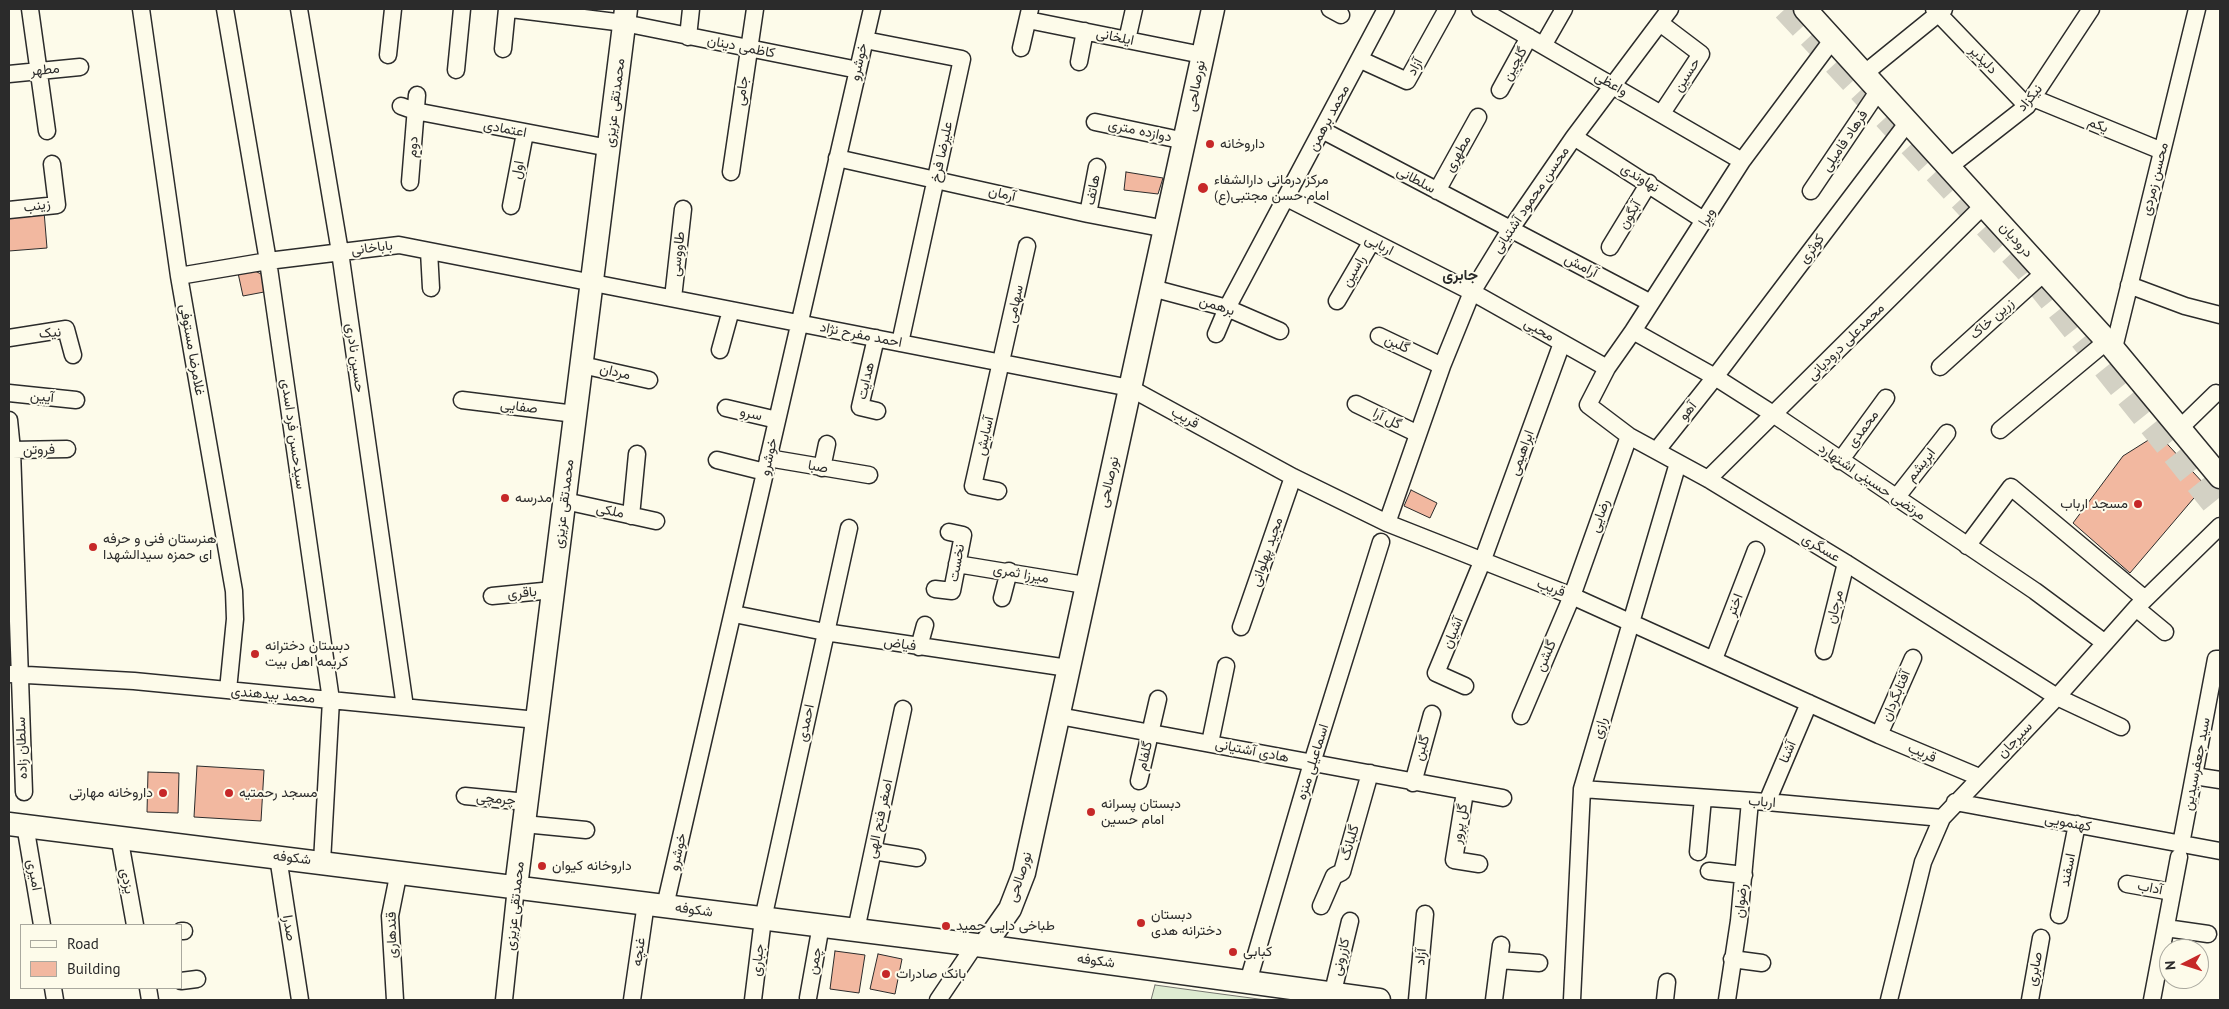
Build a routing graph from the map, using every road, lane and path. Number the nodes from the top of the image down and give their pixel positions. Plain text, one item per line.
1 (30, 9) edge
2 (141, 9) edge
3 (225, 9) edge
4 (299, 9) edge
5 (393, 9) edge
6 (462, 9) edge
7 (507, 9) edge
8 (511, 9) edge
9 (691, 9) edge
10 (755, 9) edge
11 (872, 9) edge
12 (1134, 9) edge
13 (1213, 9) edge
14 (1386, 9) edge
15 (1447, 9) edge
16 (1481, 9) edge
17 (1564, 9) edge
18 (1670, 9) edge
19 (1805, 9) edge
20 (2091, 9) edge
21 (2197, 9) edge
22 (1939, 10) edge
23 (1029, 15) edge
24 (625, 16) edge
25 (1660, 23) junction
26 (1085, 31) junction
27 (688, 37) junction
28 (1529, 37) junction
29 (1833, 39) junction
30 (865, 40) junction
31 (1126, 40) junction
32 (1544, 44) junction
33 (748, 48) junction
34 (1021, 48) dead end
35 (503, 49) dead end
36 (1202, 54) junction
37 (388, 56) dead end
38 (1361, 60) junction
39 (1079, 62) dead end
40 (80, 67) dead end
41 (456, 70) dead end
42 (858, 70) junction
43 (39, 71) junction
44 (1865, 73) junction
45 (9, 74) edge
46 (1612, 85) junction
47 (1500, 90) dead end
48 (1880, 90) junction
49 (2030, 102) junction
50 (411, 104) joint
51 (1662, 113) junction
52 (1478, 117) dead end
53 (1095, 122) dead end
54 (1908, 122) junction
55 (1322, 130) junction
56 (47, 132) dead end
57 (525, 133) junction
58 (1574, 137) junction
59 (1185, 140) junction
60 (609, 148) junction
61 (2162, 152) junction
62 (837, 158) junction
63 (1742, 161) junction
64 (52, 164) dead end
65 (1097, 167) dead end
66 (1949, 168) junction
67 (731, 172) dead end
68 (936, 180) junction
69 (410, 182) dead end
70 (1649, 184) junction
71 (1437, 191) junction
72 (1811, 191) dead end
73 (1286, 198) junction
74 (1984, 205) junction
75 (511, 206) dead end
76 (683, 209) dead end
77 (9, 210) edge
78 (1088, 214) junction
79 (1705, 221) junction
80 (1166, 229) junction
81 (1510, 230) junction
82 (1372, 241) junction
83 (1027, 246) dead end
84 (1610, 247) dead end
85 (429, 251) junction
86 (340, 252) junction
87 (268, 261) junction
88 (2044, 272) junction
89 (179, 276) junction
90 (592, 282) junction
91 (2129, 285) junction
92 (431, 288) dead end
93 (1152, 288) junction
94 (1472, 292) junction
95 (673, 298) junction
96 (1337, 301) dead end
97 (1651, 303) junction
98 (1227, 308) junction
99 (731, 310) junction
100 (2220, 315) edge
101 (799, 323) junction
102 (1280, 331) dead end
103 (1634, 331) junction
104 (1216, 334) dead end
105 (1379, 336) dead end
106 (9, 338) edge
107 (876, 338) junction
108 (900, 343) junction
109 (1562, 343) junction
110 (2111, 345) junction
111 (720, 350) dead end
112 (73, 355) dead end
113 (1002, 363) junction
114 (582, 365) junction
115 (1442, 366) junction
116 (1940, 367) dead end
117 (1608, 368) junction
118 (1716, 377) junction
119 (649, 380) dead end
120 (1130, 388) junction
121 (9, 393) edge
122 (2216, 393) dead end
123 (1886, 398) dead end
124 (76, 400) dead end
125 (462, 400) dead end
126 (1589, 400) joint
127 (1356, 404) dead end
128 (726, 408) dead end
129 (877, 411) dead end
130 (575, 414) junction
131 (1773, 414) junction
132 (9, 420) edge
133 (777, 420) junction
134 (2180, 428) junction
135 (2000, 430) dead end
136 (1947, 433) dead end
137 (1418, 434) junction
138 (1629, 436) junction
139 (828, 444) dead end
140 (1661, 444) dead end
141 (67, 449) dead end
142 (12, 450) junction
143 (637, 454) dead end
144 (717, 460) dead end
145 (1840, 460) junction
146 (1678, 463) junction
147 (767, 465) junction
148 (822, 468) junction
149 (869, 476) dead end
150 (2220, 477) edge
151 (1293, 478) junction
152 (1708, 479) junction
153 (998, 491) dead end
154 (1896, 498) junction
155 (564, 501) junction
156 (631, 516) junction
157 (656, 521) dead end
158 (1387, 523) junction
159 (2220, 526) edge
160 (849, 528) dead end
161 (956, 533) dead end
162 (1381, 542) dead end
163 (1967, 546) junction
164 (1756, 550) dead end
165 (1482, 562) junction
166 (1846, 563) junction
167 (957, 564) junction
168 (1009, 571) junction
169 (1085, 585) junction
170 (935, 589) dead end
171 (553, 590) junction
172 (492, 596) dead end
173 (1572, 596) junction
174 (1002, 598) dead end
175 (2141, 603) junction
176 (734, 614) junction
177 (1632, 624) junction
178 (925, 625) dead end
179 (1241, 627) dead end
180 (825, 632) junction
181 (2165, 632) dead end
182 (2105, 642) junction
183 (919, 647) junction
184 (1824, 651) dead end
185 (1913, 658) dead end
186 (1714, 659) junction
187 (2220, 659) edge
188 (1226, 666) dead end
189 (1068, 668) junction
190 (15, 674) edge
191 (1465, 686) dead end
192 (228, 690) junction
193 (2057, 697) junction
194 (1158, 699) dead end
195 (331, 700) junction
196 (1809, 703) junction
197 (405, 707) junction
198 (903, 709) dead end
199 (1432, 714) dead end
200 (1059, 716) junction
201 (1521, 716) dead end
202 (537, 720) junction
203 (2212, 723) edge
204 (2121, 727) dead end
205 (1150, 731) junction
206 (1879, 735) junction
207 (1210, 743) junction
208 (1312, 763) junction
209 (1370, 773) junction
210 (2194, 776) junction
211 (1979, 777) junction
212 (2220, 780) edge
213 (1139, 781) dead end
214 (1413, 783) junction
215 (1582, 789) junction
216 (24, 792) dead end
217 (1465, 792) junction
218 (465, 796) dead end
219 (1503, 798) dead end
220 (1703, 798) junction
221 (1750, 801) junction
222 (527, 802) junction
223 (1767, 802) junction
224 (1955, 802) junction
225 (1942, 818) junction
226 (17, 824) edge
227 (524, 824) junction
228 (2077, 824) junction
229 (586, 830) dead end
230 (119, 836) junction
231 (2180, 850) junction
232 (873, 851) junction
233 (2220, 851) edge
234 (1698, 852) dead end
235 (278, 857) junction
236 (917, 858) dead end
237 (322, 862) junction
238 (1479, 864) dead end
239 (400, 871) junction
240 (1709, 871) dead end
241 (1744, 875) junction
242 (2127, 884) dead end
243 (516, 887) junction
244 (2172, 892) junction
245 (656, 904) junction
246 (1321, 906) dead end
247 (1425, 914) dead end
248 (2059, 915) dead end
249 (763, 919) junction
250 (1350, 921) dead end
251 (42, 924) edge
252 (135, 924) edge
253 (821, 925) junction
254 (2166, 928) junction
255 (856, 930) junction
256 (2208, 934) dead end
257 (2041, 938) dead end
258 (980, 945) junction
259 (1732, 959) junction
260 (1539, 963) dead end
261 (1762, 963) dead end
262 (1248, 982) junction
263 (1667, 982) dead end
264 (1331, 997) edge
265 (808, 998) dead end
266 (300, 1000) edge
267 (395, 1000) edge
268 (504, 1000) edge
269 (632, 1000) edge
270 (753, 1000) edge
271 (938, 1000) edge
272 (1379, 1000) edge
273 (1417, 1000) edge
274 (1494, 1000) edge
275 (1572, 1000) edge
276 (1665, 1000) edge
277 (1727, 1000) edge
278 (1889, 1000) edge
279 (2030, 1000) edge
280 (2154, 1000) edge

1 - 43 street
2 - 89 street, غلامرضا مستوفی
3 - 87 street, سیدحسن فرد اسدی
4 - 86 street, حسین نادری
5 - 37 street
6 - 41 street
7 - 35 street
8 - 24 street, کاظمی دینان
9 - 27 street
10 - 33 street, جامی
11 - 30 street, خوشرو
12 - 31 street
13 - 36 main road, نورصالحی
14 - 38 street, محمد برهمن
15 - 38 street, آزاد
16 - 28 street, واعظی
17 - 32 street
18 - 25 street, محسن محمود آشتیانی
19 - 29 main road, درودیان
20 - 49 street, نیکزاد
21 - 61 street, محسن زمردی
22 - 44 street
22 - 49 street, دلپذیر
23 - 26 street, ایلخانی
23 - 34 street
24 - 27 street, کاظمی دینان
24 - 60 main road, محمدتقی عزیزی
25 - 46 street, محسن محمود آشتیانی
25 - 51 street, حسین
26 - 31 street, ایلخانی
26 - 39 street
27 - 33 street, کاظمی دینان
28 - 32 street, واعظی
28 - 47 street, گلچین
29 - 44 main road, درودیان
29 - 63 street, ویرا
30 - 42 street, خوشرو
30 - 68 street, علیرضا فرخ
31 - 36 street, ایلخانی
32 - 46 street, واعظی
33 - 42 street, کاظمی دینان
33 - 67 street, جامی
36 - 59 main road, نورصالحی
38 - 55 street, محمد برهمن
40 - 43 street, مطهر
42 - 62 street, خوشرو
43 - 45 street, مطهر
43 - 56 street
44 - 48 main road, درودیان
46 - 51 street, واعظی
46 - 58 street, محسن محمود آشتیانی
48 - 54 main road, درودیان
48 - 72 street, فرهاد فامیلی
49 - 61 street, یکم
49 - 66 street, نیکزاد
50 - 57 street, اعتمادی
50 - 69 street, دوم
51 - 63 street, واعظی
52 - 71 street, مطهری
53 - 59 street, دوازده متری
54 - 66 main road, درودیان
54 - 118 street, کوثری
55 - 71 street, سلطانی
55 - 73 street, محمد برهمن
57 - 60 street, اعتمادی
57 - 75 street, اول
58 - 70 street, نهاوندی
58 - 81 street, محسن محمود آشتیانی
59 - 80 main road, نورصالحی
60 - 90 main road, محمدتقی عزیزی
61 - 91 street, محسن زمردی
62 - 68 street, آرمان
62 - 101 street, خوشرو
63 - 79 street, ویرا
64 - 77 street, زینب
65 - 78 street, هاتف
66 - 74 main road, درودیان
68 - 78 street, آرمان
68 - 108 street, علیرضا فرخ
70 - 79 street, نهاوندی
70 - 84 street, آبگون
71 - 81 street, سلطانی
73 - 82 street, اربابی
73 - 98 street, محمد برهمن
74 - 88 main road, درودیان
74 - 131 street, محمدعلی درودیانی
76 - 95 street, طاووسی
78 - 80 street, آرمان
79 - 97 street, ویرا
80 - 93 main road, نورصالحی
81 - 94 street, محسن محمود آشتیانی
81 - 97 street, آرامش
82 - 94 street, اربابی
82 - 96 street, راسین
83 - 113 street, سهامی
85 - 86 street, باباخانی
85 - 90 street, باباخانی
85 - 92 street
86 - 87 street, باباخانی
86 - 197 street, حسین نادری
87 - 89 street, باباخانی
87 - 195 street, سیدحسن فرد اسدی
88 - 110 main road, درودیان
88 - 116 street, زرین خاک
89 - 192 street, غلامرضا مستوفی
90 - 95 street, احمد مفرح نژاد
90 - 114 main road, محمدتقی عزیزی
91 - 100 street
91 - 110 street, محسن زمردی
93 - 98 street, برهمن
93 - 120 main road, نورصالحی
94 - 109 street, محبی
94 - 115 street, محسن محمود آشتیانی
95 - 99 street, احمد مفرح نژاد
97 - 103 street, ویرا
98 - 102 street, برهمن
98 - 104 street, محمد برهمن
99 - 101 street, احمد مفرح نژاد
99 - 111 street
101 - 107 street, احمد مفرح نژاد
101 - 133 street, خوشرو
103 - 117 street, ویرا
103 - 118 street, مرتضی حسینی اشتهارد
105 - 115 street, گلبن
106 - 112 street, نیک
107 - 108 street, احمد مفرح نژاد
107 - 129 street, هدایت
108 - 113 street, احمد مفرح نژاد
109 - 117 street, محبی
109 - 165 street, ابراهیمی
110 - 134 main road, درودیان
110 - 135 street
113 - 120 street, احمد مفرح نژاد
113 - 153 street, آسایش
114 - 119 street, مردان
114 - 130 main road, محمدتقی عزیزی
115 - 137 street, محسن محمود آشتیانی
117 - 126 street, ویرا
118 - 131 street, مرتضی حسینی اشتهارد
118 - 140 street, آهو
120 - 151 street, قریب
120 - 169 main road, نورصالحی
121 - 124 street, آیین
122 - 134 street
123 - 145 street, محمدی
125 - 130 street, صفایی
126 - 138 street, عسگری
127 - 137 street, گل آرا
128 - 133 street, سرو
130 - 155 main road, محمدتقی عزیزی
131 - 145 street, مرتضی حسینی اشتهارد
131 - 152 street, محمدعلی درودیانی
132 - 142 street, سلطان زاده
133 - 147 street, خوشرو
134 - 150 main road, درودیان
136 - 154 street, ابریشم
137 - 158 street, محسن محمود آشتیانی
138 - 146 street, عسگری
138 - 173 street, رضایی
139 - 148 street
141 - 142 street, فروتن
142 - 190 street, سلطان زاده
143 - 156 street
144 - 147 street
145 - 154 street, مرتضی حسینی اشتهارد
146 - 152 street, عسگری
146 - 177 street, رازی
147 - 148 street, صبا
147 - 176 street, خوشرو
148 - 149 street, صبا
151 - 158 street, قریب
151 - 179 street, مجید پهلوانی
152 - 166 street, عسگری
154 - 163 street, مرتضی حسینی اشتهارد
155 - 156 street, ملکی
155 - 171 main road, محمدتقی عزیزی
156 - 157 street, ملکی
158 - 165 street, قریب
159 - 175 street, سیرجان
160 - 180 street, احمدی
161 - 167 street, نخست
162 - 208 street, اسماعیلی منزه
163 - 175 street
163 - 182 street, مرتضی حسینی اشتهارد
164 - 186 street, اختر
165 - 173 street, قریب
165 - 191 street, آشیان
166 - 184 street, مرجان
166 - 193 street, عسگری
167 - 168 street, میرزا ثمری
167 - 170 street, نخست
168 - 169 street, میرزا ثمری
168 - 174 street
169 - 189 main road, نورصالحی
171 - 172 street, باقری
171 - 202 main road, محمدتقی عزیزی
173 - 177 street, قریب
173 - 201 street, گلشن
175 - 181 street
175 - 182 street, سیرجان
176 - 180 street, فیاض
176 - 245 street, خوشرو
177 - 186 street, قریب
177 - 215 street, رازی
178 - 183 street
180 - 183 street, فیاض
180 - 249 street, احمدی
182 - 193 street, سیرجان
183 - 189 street, فیاض
185 - 206 street, آفتابگردان
186 - 196 street, قریب
187 - 203 street, سید جعفرسیدین
188 - 207 street
189 - 200 main road, نورصالحی
190 - 192 street, محمد بیدهندی
190 - 216 street, سلطان زاده
192 - 195 street, محمد بیدهندی
193 - 204 street, عسگری
193 - 211 street, سیرجان
194 - 205 street, گلفام
195 - 197 street, محمد بیدهندی
195 - 237 street, سیدحسن فرد اسدی
196 - 206 street, قریب
196 - 223 street, آشنا
197 - 202 street, محمد بیدهندی
198 - 232 street, اصغر فتح الهی
199 - 214 street, گلبن
200 - 205 street, هادی آشتیانی
200 - 258 main road, نورصالحی
202 - 222 main road, محمدتقی عزیزی
203 - 210 street, سید جعفرسیدین
205 - 207 street, هادی آشتیانی
205 - 213 street, گلفام
206 - 211 street, قریب
207 - 208 street, هادی آشتیانی
208 - 209 street, هادی آشتیانی
208 - 262 street, اسماعیلی منزه
209 - 214 street, هادی آشتیانی
209 - 246 street, گلبانگ
210 - 212 street
210 - 231 street, سید جعفرسیدین
211 - 224 street, سیرجان
214 - 217 street, هادی آشتیانی
215 - 220 street, ارباب
215 - 275 street, رازی
217 - 219 street, هادی آشتیانی
217 - 238 street, گل پرور
218 - 222 street, چرمچی
220 - 221 street, ارباب
220 - 234 street
221 - 223 street, ارباب
221 - 241 street, رضوان
222 - 227 main road, محمدتقی عزیزی
223 - 225 street, ارباب
224 - 225 street, سیرجان
224 - 228 street, کهنمویی
225 - 278 street, سیرجان
226 - 230 main road, شکوفه
226 - 251 street, امیری
227 - 229 street
227 - 243 main road, محمدتقی عزیزی
228 - 231 street, کهنمویی
228 - 248 street, اسفند
230 - 235 main road, شکوفه
230 - 252 street, یزدی
231 - 233 street, کهنمویی
231 - 244 street, سید جعفرسیدین
232 - 236 street
232 - 255 street, اصغر فتح الهی
235 - 237 main road, شکوفه
235 - 266 street, صدرا
237 - 239 main road, شکوفه
239 - 243 main road, شکوفه
239 - 267 street, قندهاری
240 - 241 street
241 - 259 street, رضوان
242 - 244 street, آداب
243 - 245 main road, شکوفه
243 - 268 street, محمدتقی عزیزی
244 - 254 street, سید جعفرسیدین
245 - 249 main road, شکوفه
245 - 269 street, غنچه
247 - 273 street, آزاد
249 - 253 main road, شکوفه
249 - 270 street, جباری
250 - 264 street, کازرونی
253 - 255 main road, شکوفه
253 - 265 street, چمن
254 - 256 street
254 - 280 street, سید جعفرسیدین
255 - 258 main road, شکوفه
257 - 279 street, صابری
258 - 262 main road, شکوفه
258 - 271 street
259 - 261 street
259 - 277 street, رضوان
260 - 274 street
262 - 264 main road, شکوفه
263 - 276 street
264 - 272 main road, شکوفه

